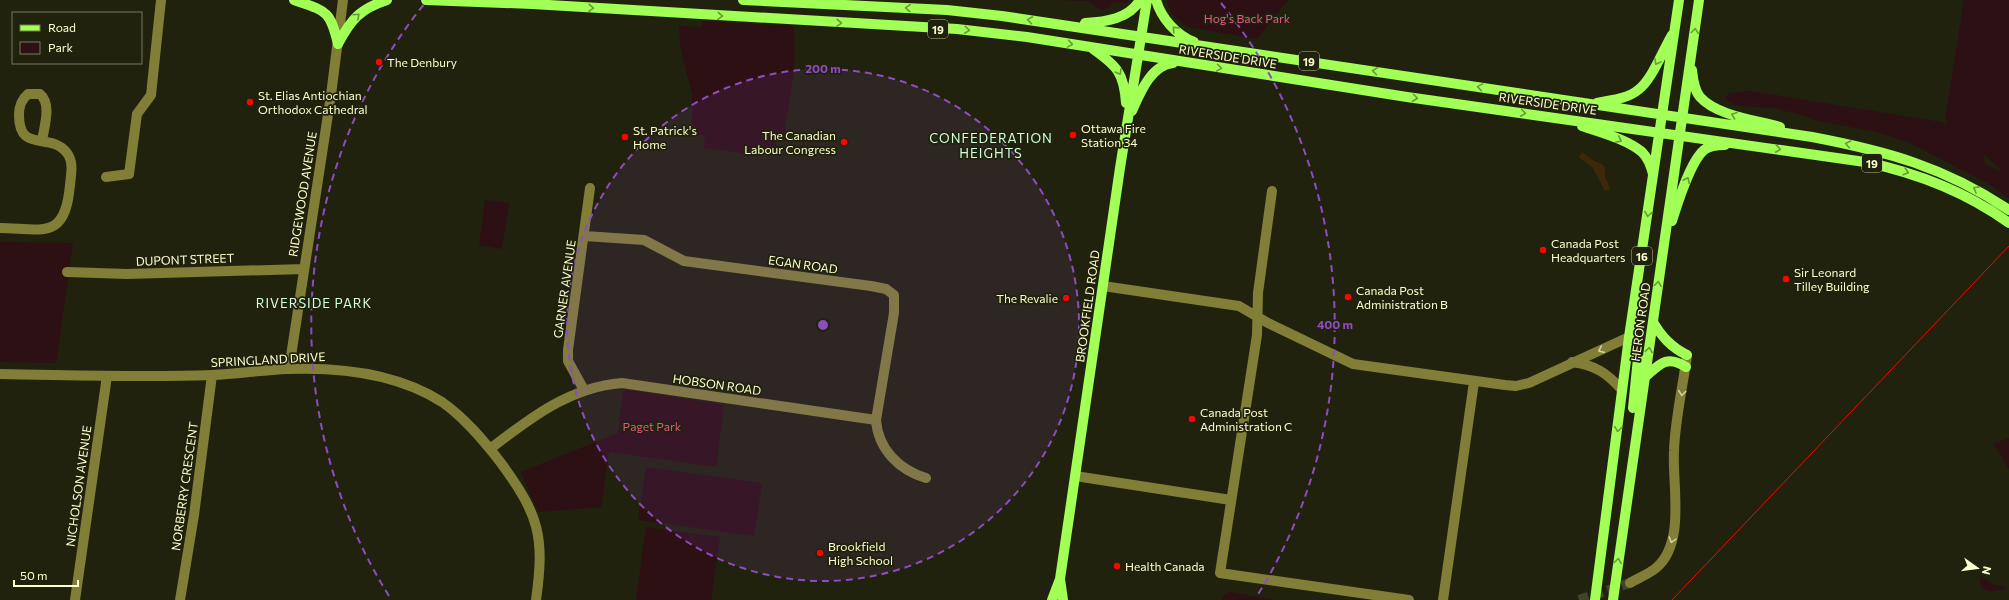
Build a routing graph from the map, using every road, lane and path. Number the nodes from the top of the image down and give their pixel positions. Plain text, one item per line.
1 (161, 0) edge
2 (294, 0) edge
3 (343, 0) edge
4 (387, 0) edge
5 (426, 0) edge
6 (743, 0) edge
7 (1140, 0) edge
8 (1147, 0) edge
9 (1156, 0) edge
10 (1679, 0) edge
11 (1699, 0) edge
12 (801, 2) junction
13 (800, 20) junction
14 (1069, 25) junction
15 (1675, 28) junction
16 (1141, 36) junction
17 (338, 44) junction
18 (1205, 46) junction
19 (1090, 48) junction
20 (1138, 55) junction
21 (1180, 62) junction
22 (1691, 62) junction
23 (1588, 104) junction
24 (1663, 116) junction
25 (1556, 118) junction
26 (1682, 118) junction
27 (1127, 121) junction
28 (1660, 132) junction
29 (1679, 134) junction
30 (1812, 137) junction
31 (42, 141) junction
32 (1739, 144) junction
33 (1654, 175) junction
34 (106, 177) dead end
35 (590, 188) dead end
36 (1272, 190) dead end
37 (2005, 207) edge
38 (2009, 223) edge
39 (0, 228) edge
40 (585, 236) junction
41 (1664, 243) junction
42 (304, 269) junction
43 (67, 272) dead end
44 (1103, 286) junction
45 (1258, 318) junction
46 (1653, 322) junction
47 (1630, 338) junction
48 (1687, 355) joint
49 (1572, 362) junction
50 (1686, 367) junction
51 (289, 369) junction
52 (0, 375) edge
53 (212, 375) junction
54 (107, 376) junction
55 (1644, 378) junction
56 (1474, 382) junction
57 (584, 390) junction
58 (1622, 390) junction
59 (876, 420) junction
60 (490, 449) junction
61 (1632, 466) junction
62 (1075, 476) junction
63 (926, 478) dead end
64 (1232, 500) junction
65 (1060, 579) junction
66 (1630, 583) tunnel mouth
67 (75, 600) edge
68 (180, 600) edge
69 (536, 600) edge
70 (1052, 600) edge
71 (1062, 600) edge
72 (1409, 600) edge
73 (1443, 600) edge
74 (1595, 600) edge
75 (1612, 600) edge

1 - 34 street
2 - 17 main road
3 - 17 street, RIDGEWOOD AVENUE
17 -> 4 main road
5 -> 13 main road, RIVERSIDE DRIVE / 19
6 - 12 main road, RIVERSIDE DRIVE / 19
7 - 14 main road
8 - 16 main road, BROOKFIELD ROAD
18 -> 9 main road
10 - 15 main road, HERON ROAD / 16
22 -> 11 main road, HERON ROAD / 16
12 - 13 main road
14 -> 12 main road, RIVERSIDE DRIVE / 19
13 -> 19 main road, RIVERSIDE DRIVE / 19
14 - 16 main road, RIVERSIDE DRIVE / 19
15 -> 23 main road
15 - 24 main road, HERON ROAD / 16
16 - 18 main road, RIVERSIDE DRIVE / 19
16 - 20 main road, BROOKFIELD ROAD
17 - 42 street, RIDGEWOOD AVENUE
23 -> 18 main road, RIVERSIDE DRIVE / 19
19 - 20 main road, RIVERSIDE DRIVE / 19
19 -> 27 main road
20 - 21 main road, RIVERSIDE DRIVE / 19
20 - 27 main road, BROOKFIELD ROAD
21 -> 25 main road, RIVERSIDE DRIVE / 19
21 - 27 main road
22 - 26 main road, HERON ROAD / 16
30 -> 22 main road
23 - 24 main road, RIVERSIDE DRIVE / 19
24 - 26 main road, RIVERSIDE DRIVE / 19
24 - 28 main road, HERON ROAD / 16
25 - 28 main road, RIVERSIDE DRIVE / 19
25 -> 33 main road
26 - 29 main road, HERON ROAD / 16
26 - 30 main road, RIVERSIDE DRIVE / 19
27 - 44 main road, BROOKFIELD ROAD
28 - 29 main road, RIVERSIDE DRIVE / 19
28 - 33 main road, HERON ROAD / 16
29 - 32 main road, RIVERSIDE DRIVE / 19
29 - 41 main road, HERON ROAD / 16
37 -> 30 main road, RIVERSIDE DRIVE / 19
31 - 31 street
31 - 39 street
32 -> 38 main road, RIVERSIDE DRIVE / 19
41 -> 32 main road
33 -> 47 main road, HERON ROAD / 16
35 - 40 street, GARNER AVENUE
36 - 45 street
40 - 57 street, GARNER AVENUE
40 - 59 street, EGAN ROAD
46 -> 41 main road, HERON ROAD / 16
42 - 43 street, DUPONT STREET
42 - 51 street, RIDGEWOOD AVENUE
44 - 45 street
44 - 62 main road, BROOKFIELD ROAD
45 - 56 street
45 - 64 street
46 - 48 main road
55 -> 46 main road, HERON ROAD / 16
47 -> 49 street
47 - 58 main road, HERON ROAD / 16
47 - 61 main road
48 - 50 street
49 - 56 street
49 - 58 street
50 - 55 main road
50 -> 66 street
51 - 53 street, SPRINGLAND DRIVE
51 - 60 street, SPRINGLAND DRIVE
52 - 54 street, SPRINGLAND DRIVE
53 - 54 street, SPRINGLAND DRIVE
53 - 68 street, NORBERRY CRESCENT
54 - 67 street, NICHOLSON AVENUE
55 - 61 main road, HERON ROAD / 16
56 - 73 street
57 - 59 street, HOBSON ROAD
57 - 60 street, HOBSON ROAD
58 -> 74 main road, HERON ROAD / 16
59 - 63 street
60 - 69 street, SPRINGLAND DRIVE
75 -> 61 main road, HERON ROAD / 16
62 - 64 street
62 - 65 main road, BROOKFIELD ROAD
64 - 72 street
65 - 70 main road, BROOKFIELD ROAD
65 - 71 main road, BROOKFIELD ROAD

